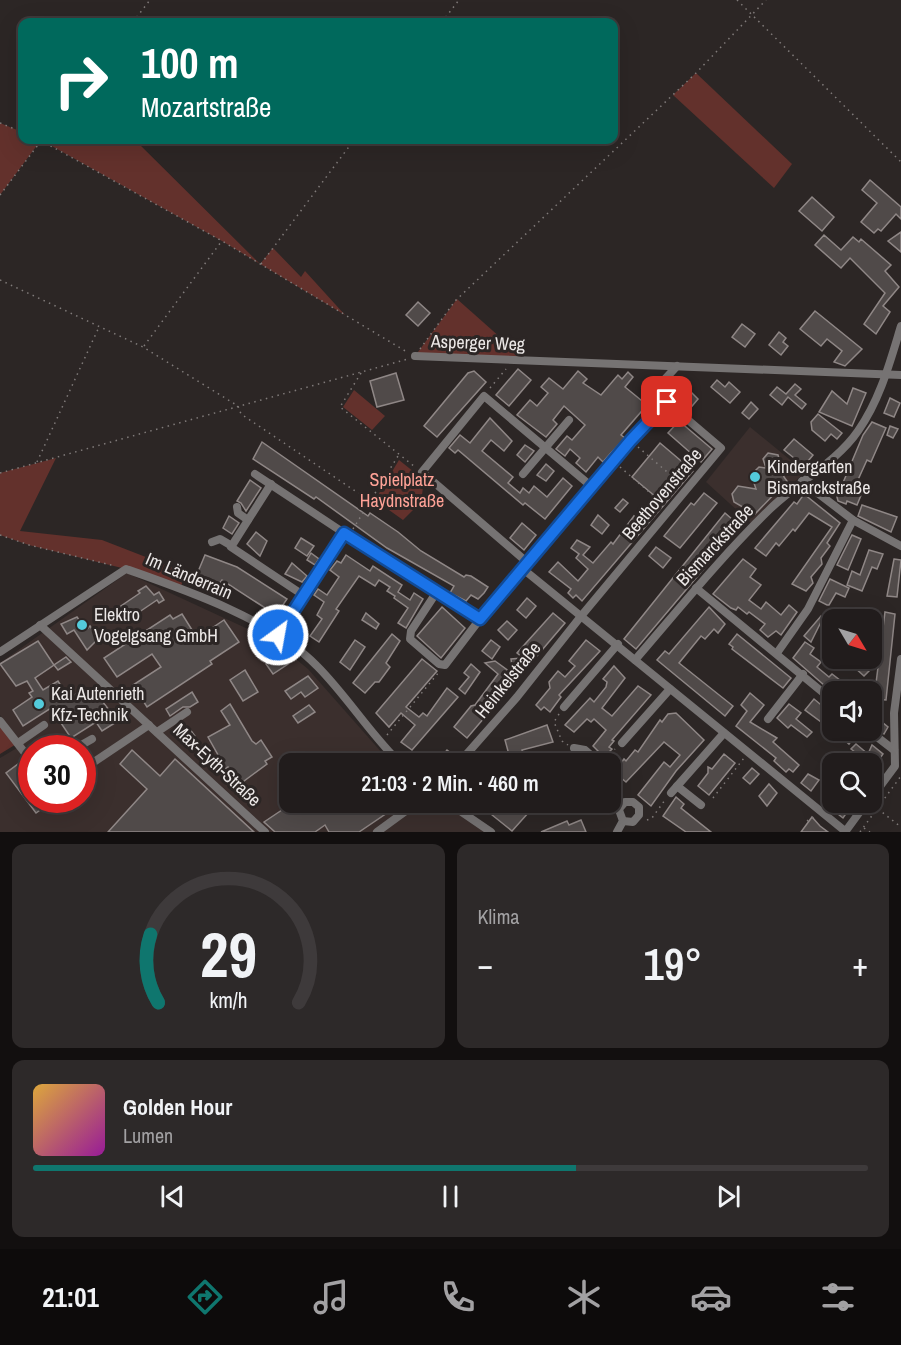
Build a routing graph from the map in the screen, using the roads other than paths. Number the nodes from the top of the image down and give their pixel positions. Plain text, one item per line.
1 (901, 326) edge
2 (414, 357) road end
3 (676, 366) junction
4 (887, 373) junction
5 (901, 375) edge
6 (667, 402) junction
7 (569, 420) dead end
8 (546, 448) junction
9 (255, 474) dead end
10 (523, 474) dead end
11 (802, 481) junction
12 (272, 484) junction
13 (591, 486) junction
14 (237, 507) dead end
15 (248, 520) junction
16 (853, 520) junction
17 (346, 535) junction
18 (212, 542) dead end
19 (232, 546) junction
20 (901, 546) edge
21 (526, 566) junction
22 (696, 588) junction
23 (436, 593) junction
24 (303, 595) junction
25 (582, 615) junction
26 (480, 619) junction
27 (40, 625) junction
28 (278, 635) junction
29 (618, 644) junction
30 (0, 652) edge
31 (777, 653) junction
32 (901, 659) edge
33 (635, 660) junction
34 (803, 675) junction
35 (670, 689) junction
36 (822, 691) edge
37 (564, 707) road end
38 (187, 712) dead end
39 (768, 719) dead end
40 (0, 721) edge
41 (149, 725) junction
42 (44, 726) dead end
43 (157, 732) junction
44 (724, 733) junction
45 (30, 735) edge
46 (882, 741) edge
47 (18, 743) edge
48 (622, 743) road end
49 (574, 748) road end
50 (894, 750) junction
51 (390, 753) edge
52 (468, 753) edge
53 (589, 753) edge
54 (96, 761) edge
55 (900, 774) edge
56 (677, 786) junction
57 (882, 789) edge
58 (670, 793) road end
59 (700, 805) dead end
60 (621, 807) edge
61 (403, 813) edge
62 (463, 813) edge
63 (620, 813) edge
64 (859, 813) edge
65 (623, 821) junction
66 (265, 832) edge
67 (377, 832) edge
68 (491, 832) edge
69 (617, 832) edge
70 (845, 832) edge

1 - 4 street, Bismarckstraße
2 - 3 street, Asperger Weg
3 - 4 street, Asperger Weg
3 - 6 street
4 - 5 street, Asperger Weg
4 - 11 street, Bismarckstraße
6 - 13 street
6 - 25 street, Beethovenstraße
7 - 8 street
8 - 10 street
8 - 13 street
8 - 21 street
9 - 12 street
11 - 16 street
11 - 22 street, Bismarckstraße
12 - 15 street
12 - 17 street
13 - 21 street
14 - 15 street
15 - 19 street
16 - 20 street
16 - 31 street
17 - 23 street
17 - 24 street
18 - 19 street
19 - 24 street
21 - 25 street
21 - 26 street
22 - 31 street
22 - 33 street, Bismarckstraße
23 - 26 street
23 - 26 street
24 - 28 street
25 - 29 street
25 - 52 street, Heinkelstraße
27 - 28 street, Im Länderrain
27 - 30 street, Im Länderrain
27 - 41 street, Max-Eyth-Straße
28 - 51 street, Im Länderrain
29 - 33 street
29 - 37 street
31 - 34 street
32 - 50 street
33 - 35 street
34 - 36 street
34 - 39 street
35 - 44 street
35 - 48 street
38 - 43 street
40 - 47 street
41 - 43 street, Max-Eyth-Straße
41 - 54 street
42 - 45 street
43 - 66 street, Max-Eyth-Straße
44 - 56 street
44 - 70 street
46 - 50 street
49 - 53 street
50 - 55 street
55 - 57 street
56 - 58 street
56 - 59 street
60 - 65 street
61 - 67 street
62 - 68 street
63 - 65 street
64 - 70 street
65 - 69 street

